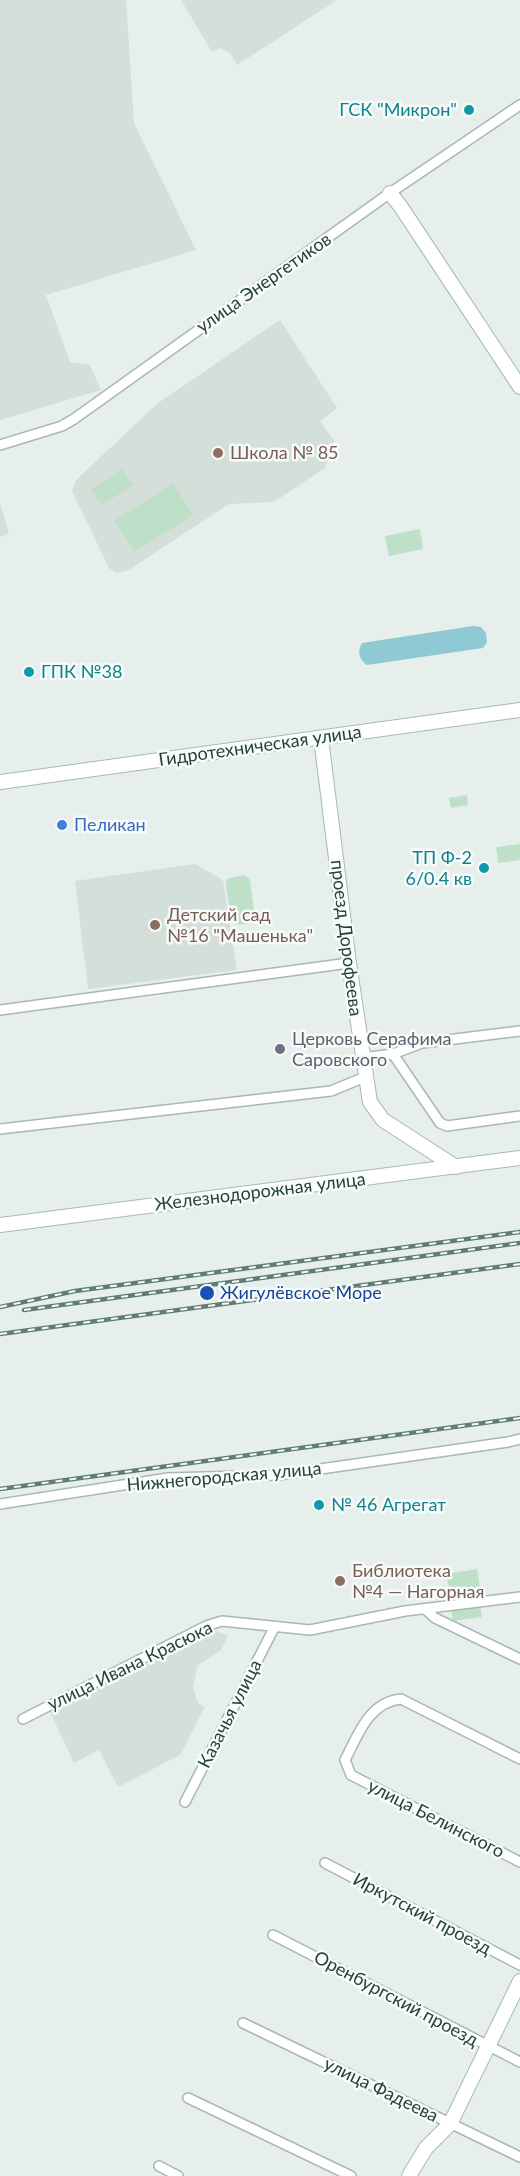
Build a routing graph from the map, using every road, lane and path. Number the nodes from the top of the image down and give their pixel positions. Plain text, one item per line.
1 (520, 105) edge
2 (390, 193) junction
3 (520, 387) edge
4 (0, 445) edge
5 (520, 710) edge
6 (321, 738) junction
7 (0, 782) edge
8 (349, 963) junction
9 (0, 1010) edge
10 (520, 1031) edge
11 (393, 1054) junction
12 (362, 1058) junction
13 (365, 1077) junction
14 (520, 1116) edge
15 (0, 1129) edge
16 (520, 1158) edge
17 (456, 1167) junction
18 (0, 1225) edge
19 (520, 1439) edge
20 (0, 1504) edge
21 (520, 1597) edge
22 (425, 1609) junction
23 (275, 1626) junction
24 (520, 1659) edge
25 (23, 1719) dead end
26 (520, 1759) edge
27 (185, 1802) dead end
28 (520, 1862) edge
29 (325, 1863) dead end
30 (273, 1935) dead end
31 (520, 1965) edge
32 (520, 1981) edge
33 (243, 2023) dead end
34 (488, 2047) junction
35 (520, 2062) edge
36 (188, 2098) dead end
37 (450, 2124) junction
38 (520, 2157) edge
39 (159, 2166) dead end
40 (178, 2176) edge
41 (351, 2176) edge
42 (409, 2176) edge

1 - 2 street, улица Энергетиков
2 - 3 main road
2 - 4 street, улица Энергетиков
5 - 6 main road, Гидротехническая улица
6 - 7 main road, Гидротехническая улица
6 - 8 main road, проезд Дорофеева
8 - 9 street
8 - 12 main road, проезд Дорофеева
10 - 11 street
11 - 12 street
11 - 14 street
12 - 13 main road, проезд Дорофеева
13 - 15 street
13 - 17 main road, проезд Дорофеева
16 - 17 main road, Железнодорожная улица
17 - 18 main road, Железнодорожная улица
19 - 20 street, Нижнегородская улица
21 - 22 street, улица Ивана Красюка
22 - 23 street, улица Ивана Красюка
22 - 24 street
23 - 25 street, улица Ивана Красюка
23 - 27 street, Казачья улица
26 - 28 street, улица Белинского
29 - 31 street, Иркутский проезд
30 - 34 street, Оренбургский проезд
32 - 34 main road
33 - 37 street, улица Фадеева
34 - 35 street, Оренбургский проезд
34 - 37 main road
36 - 41 street
37 - 38 street, улица Фадеева
37 - 42 main road
39 - 40 street

